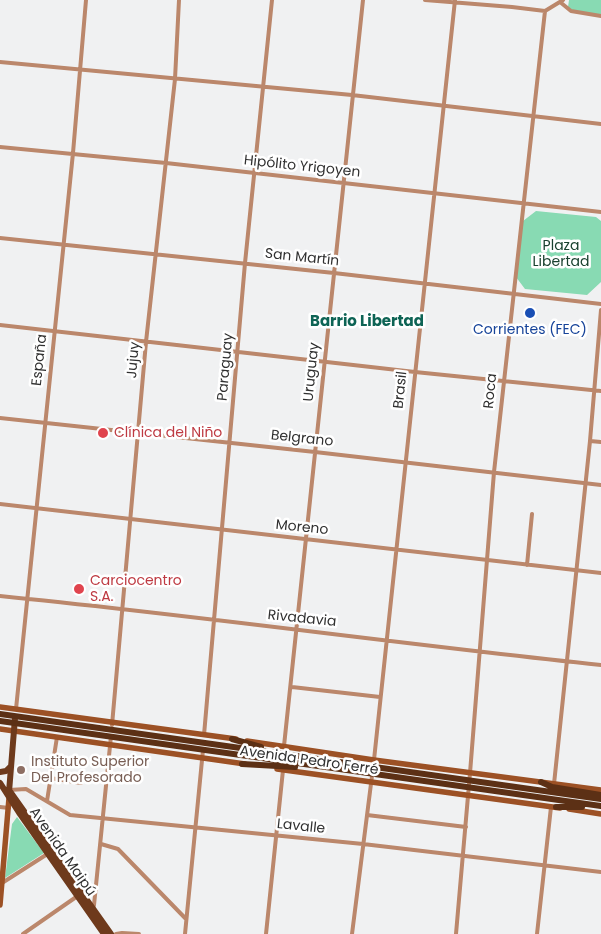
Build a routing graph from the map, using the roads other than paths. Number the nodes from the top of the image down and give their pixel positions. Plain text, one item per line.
1 (86, 0) edge
2 (179, 0) edge
3 (272, 0) edge
4 (363, 0) edge
5 (425, 0) edge
6 (455, 1) edge
7 (561, 1) edge
8 (545, 11) junction
9 (601, 16) edge
10 (0, 62) edge
11 (79, 69) junction
12 (175, 79) junction
13 (264, 87) junction
14 (352, 95) junction
15 (444, 106) junction
16 (533, 116) junction
17 (601, 124) edge
18 (0, 147) edge
19 (73, 153) junction
20 (166, 163) junction
21 (254, 173) junction
22 (344, 183) junction
23 (434, 194) junction
24 (523, 204) junction
25 (601, 212) edge
26 (0, 238) edge
27 (64, 244) junction
28 (156, 254) junction
29 (246, 264) junction
30 (334, 273) junction
31 (424, 284) junction
32 (512, 294) junction
33 (601, 304) edge
34 (601, 310) edge
35 (0, 325) edge
36 (55, 331) junction
37 (146, 342) junction
38 (238, 352) junction
39 (325, 362) junction
40 (414, 372) junction
41 (504, 381) junction
42 (595, 390) junction
43 (601, 391) edge
44 (0, 418) edge
45 (46, 423) junction
46 (139, 433) junction
47 (590, 441) junction
48 (601, 442) edge
49 (231, 444) junction
50 (315, 452) junction
51 (404, 462) junction
52 (494, 472) junction
53 (586, 483) junction
54 (601, 485) edge
55 (0, 504) edge
56 (37, 508) junction
57 (532, 514) dead end
58 (131, 520) junction
59 (223, 530) junction
60 (306, 540) junction
61 (396, 550) junction
62 (487, 560) junction
63 (527, 565) junction
64 (577, 571) junction
65 (601, 573) edge
66 (0, 596) edge
67 (27, 599) junction
68 (122, 608) junction
69 (213, 620) junction
70 (297, 630) junction
71 (386, 640) junction
72 (480, 651) junction
73 (568, 661) junction
74 (601, 665) edge
75 (292, 687) junction
76 (380, 697) junction
77 (0, 707) edge
78 (16, 709) junction
79 (0, 714) edge
80 (15, 720) junction
81 (0, 721) edge
82 (112, 722) junction
83 (0, 729) edge
84 (14, 731) junction
85 (111, 734) junction
86 (204, 735) junction
87 (57, 737) junction
88 (232, 739) junction
89 (110, 745) junction
90 (203, 746) junction
91 (284, 746) junction
92 (292, 754) junction
93 (202, 758) junction
94 (242, 764) junction
95 (11, 766) junction
96 (373, 767) junction
97 (329, 768) junction
98 (283, 770) junction
99 (0, 772) edge
100 (470, 773) junction
101 (50, 778) junction
102 (371, 782) junction
103 (541, 782) junction
104 (0, 783) edge
105 (80, 784) dead end
106 (469, 784) junction
107 (554, 784) junction
108 (601, 790) edge
109 (7, 791) junction
110 (468, 795) junction
111 (601, 797) edge
112 (9, 798) junction
113 (47, 801) junction
114 (0, 807) edge
115 (554, 807) junction
116 (601, 807) edge
117 (9, 808) junction
118 (601, 814) edge
119 (367, 815) junction
120 (103, 817) junction
121 (195, 826) junction
122 (466, 827) junction
123 (275, 836) junction
124 (101, 844) junction
125 (363, 844) junction
126 (50, 852) junction
127 (463, 855) junction
128 (544, 864) junction
129 (601, 872) edge
130 (2, 883) junction
131 (80, 895) junction
132 (0, 905) edge
133 (91, 910) junction
134 (186, 919) junction
135 (23, 934) edge
136 (104, 934) edge
137 (111, 934) edge
138 (116, 934) edge
139 (140, 934) edge
140 (184, 934) edge
141 (266, 934) edge
142 (352, 934) edge
143 (456, 934) edge
144 (537, 934) edge

1 - 11 street, España
2 - 12 street, Jujuy
3 - 13 street, Paraguay
4 - 14 street, Uruguay
5 - 6 street
6 - 8 street
6 - 15 street, Brasil
7 - 8 street
7 - 9 street
8 - 16 street, Roca
10 - 11 street
11 - 12 street
11 - 19 street, España
12 - 13 street
12 - 20 street, Jujuy
13 - 14 street
13 - 21 street, Paraguay
14 - 15 street
14 - 22 street, Uruguay
15 - 16 street
15 - 23 street, Brasil
16 - 17 street
16 - 24 street, Roca
18 - 19 street, Hipólito Yrigoyen
19 - 20 street, Hipólito Yrigoyen
19 - 27 street, España
20 - 21 street, Hipólito Yrigoyen
20 - 28 street, Jujuy
21 - 22 street, Hipólito Yrigoyen
21 - 29 street, Paraguay
22 - 23 street, Hipólito Yrigoyen
22 - 30 street, Uruguay
23 - 24 street, Hipólito Yrigoyen
23 - 31 street, Brasil
24 - 25 street, Hipólito Yrigoyen
24 - 32 street, Roca
26 - 27 street, San Martín
27 - 28 street, San Martín
27 - 36 street, España
28 - 29 street, San Martín
28 - 37 street, Jujuy
29 - 30 street, San Martín
29 - 38 street, Paraguay
30 - 31 street, San Martín
30 - 39 street, Uruguay
31 - 32 street, San Martín
31 - 40 street, Brasil
32 - 33 street, San Martín
32 - 41 street, Roca
34 - 42 street
35 - 36 street
36 - 37 street
36 - 45 street, España
37 - 38 street
37 - 46 street, Jujuy
38 - 39 street
38 - 49 street, Paraguay
39 - 40 street
39 - 50 street, Uruguay
40 - 41 street
40 - 51 street, Brasil
41 - 42 street
41 - 52 street, Roca
42 - 43 street
42 - 47 street
44 - 45 street, Belgrano
45 - 46 street, Belgrano
45 - 56 street, España
46 - 49 street, Belgrano
46 - 58 street, Jujuy
47 - 48 street
47 - 53 street
49 - 50 street, Belgrano
49 - 59 street, Paraguay
50 - 51 street, Belgrano
50 - 60 street, Uruguay
51 - 52 street, Belgrano
51 - 61 street, Brasil
52 - 53 street, Belgrano
52 - 62 street, Roca
53 - 54 street, Belgrano
53 - 64 street
55 - 56 street, Moreno
56 - 58 street, Moreno
56 - 67 street, España
57 - 63 street
58 - 59 street, Moreno
58 - 68 street, Jujuy
59 - 60 street, Moreno
59 - 69 street, Paraguay
60 - 61 street, Moreno
60 - 70 street, Uruguay
61 - 62 street, Moreno
61 - 71 street, Brasil
62 - 63 street, Moreno
62 - 72 street, Roca
63 - 64 street, Moreno
64 - 65 street, Moreno
64 - 73 street
66 - 67 street, Rivadavia
67 - 68 street, Rivadavia
67 - 78 street, España
68 - 69 street, Rivadavia
68 - 82 street, Jujuy
69 - 70 street, Rivadavia
69 - 86 street, Paraguay
70 - 71 street, Rivadavia
70 - 75 street, Uruguay
71 - 72 street, Rivadavia
71 - 76 street, Brasil
72 - 73 street, Rivadavia
72 - 100 street, Roca
73 - 74 street, Rivadavia
73 - 107 street
75 - 76 street
75 - 91 street, Uruguay
76 - 96 street, Brasil
77 - 78 main road, Avenida Pedro Ferré
78 - 80 main road, España
78 - 82 main road, Avenida Pedro Ferré
79 - 80 highway
80 - 81 highway
80 - 84 main road
80 - 85 highway, Avenida Pedro Ferré
82 - 85 street, Jujuy
82 - 86 main road, Avenida Pedro Ferré
83 - 84 main road, Avenida Pedro Ferré
84 - 87 main road, Avenida Pedro Ferré
84 - 95 main road
85 - 89 street, Jujuy
85 - 90 highway, Avenida Pedro Ferré
86 - 88 main road, Avenida Pedro Ferré
86 - 90 street, Paraguay
87 - 89 main road, Avenida Pedro Ferré
87 - 101 street
88 - 91 main road, Avenida Pedro Ferré
88 - 92 highway
89 - 93 main road, Avenida Pedro Ferré
89 - 120 street, Jujuy
90 - 92 highway, Avenida Pedro Ferré
90 - 93 street, Paraguay
90 - 97 highway, Avenida Pedro Ferré
91 - 96 main road, Avenida Pedro Ferré
92 - 96 highway, Avenida Pedro Ferré
93 - 94 main road, Avenida Pedro Ferré
93 - 121 street, Paraguay
94 - 97 highway
94 - 98 main road, Avenida Pedro Ferré
95 - 99 main road
95 - 109 main road
96 - 97 highway, Avenida Pedro Ferré
96 - 100 main road, Avenida Pedro Ferré
96 - 102 street, Brasil
96 - 106 highway, Avenida Pedro Ferré
98 - 102 main road, Avenida Pedro Ferré
98 - 123 street
100 - 103 main road, Avenida Pedro Ferré
100 - 106 street, Roca
101 - 105 street
101 - 113 street
102 - 110 main road, Avenida Pedro Ferré
102 - 119 street, Brasil
103 - 107 main road, Avenida Pedro Ferré
103 - 111 highway
104 - 109 main road, Avenida Maipú
106 - 110 street, Roca
106 - 111 highway, Avenida Pedro Ferré
106 - 116 highway, Avenida Pedro Ferré
107 - 108 main road, Avenida Pedro Ferré
109 - 112 main road
109 - 113 street, Lavalle
109 - 126 main road, Avenida Maipú
110 - 115 main road, Avenida Pedro Ferré
110 - 122 street, Roca
112 - 117 main road
112 - 126 main road, Avenida Maipú
113 - 120 street, Lavalle
114 - 117 street
115 - 116 highway
115 - 118 main road, Avenida Pedro Ferré
115 - 128 street
117 - 130 main road
119 - 122 street
119 - 125 street, Brasil
120 - 121 street, Lavalle
120 - 124 street, Jujuy
121 - 123 street, Lavalle
121 - 134 street, Paraguay
122 - 127 street, Roca
123 - 125 street, Lavalle
123 - 141 street
124 - 133 street, Jujuy
124 - 134 street
125 - 127 street, Lavalle
125 - 142 street, Brasil
126 - 130 street
126 - 131 main road, Avenida Maipú
127 - 128 street, Lavalle
127 - 143 street, Roca
128 - 129 street, Lavalle
128 - 144 street
130 - 132 main road
131 - 133 main road, Avenida Maipú
131 - 135 street
133 - 136 main road, Avenida Maipú
133 - 137 main road, Avenida Maipú
134 - 140 street, Paraguay
138 - 139 street

